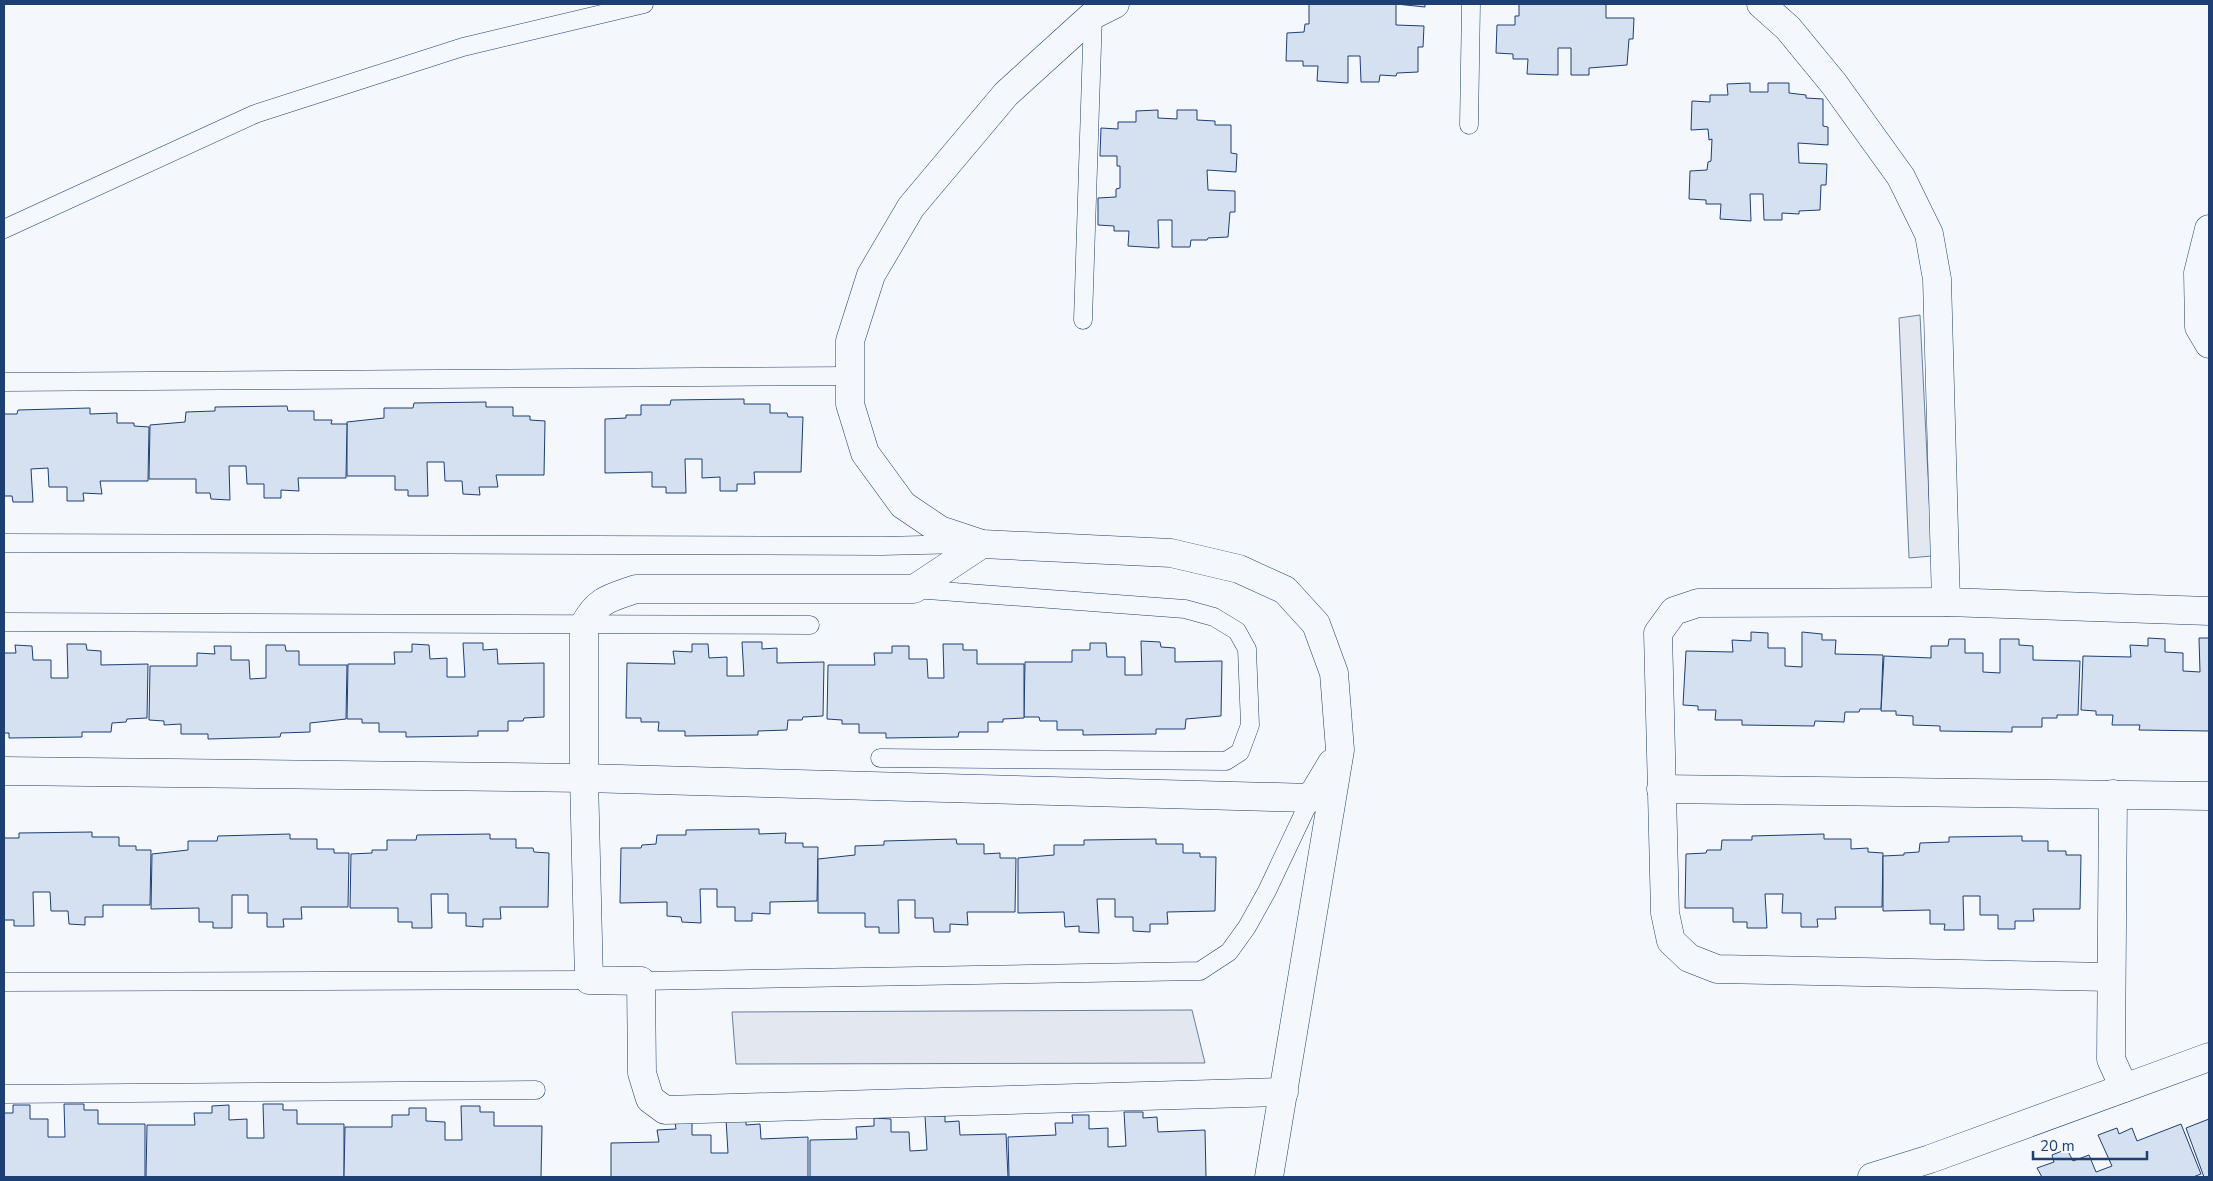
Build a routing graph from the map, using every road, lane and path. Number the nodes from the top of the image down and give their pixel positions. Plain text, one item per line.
1 (644, 4) edge
2 (1471, 4) edge
3 (1761, 4) edge
4 (1104, 10) edge
5 (1469, 124) dead end
6 (2209, 228) edge
7 (4, 229) edge
8 (1083, 320) dead end
9 (2209, 344) edge
10 (850, 376) junction
11 (4, 382) edge
12 (4, 543) edge
13 (982, 544) junction
14 (914, 589) junction
15 (1946, 602) junction
16 (2209, 611) edge
17 (4, 622) edge
18 (584, 625) junction
19 (810, 625) dead end
20 (1340, 750) junction
21 (880, 758) dead end
22 (4, 771) edge
23 (584, 778) junction
24 (1661, 789) junction
25 (2113, 794) junction
26 (2209, 796) edge
27 (1311, 798) junction
28 (2111, 977) junction
29 (589, 980) junction
30 (641, 981) junction
31 (4, 982) edge
32 (2209, 1057) edge
33 (2124, 1088) junction
34 (536, 1090) dead end
35 (1284, 1092) junction
36 (4, 1094) edge
37 (1269, 1177) edge
38 (1872, 1177) edge

1 - 7 lane
2 - 5 lane
3 - 15 street
4 - 8 lane
4 - 10 street
6 - 9 street
10 - 11 lane
10 - 13 street
12 - 13 lane
13 - 14 street
13 - 20 street
14 - 18 street
14 - 21 lane
15 - 16 street
15 - 24 street
17 - 18 lane
18 - 19 lane
18 - 23 street
20 - 27 street
20 - 35 street
22 - 23 street
23 - 27 street
23 - 29 street
24 - 25 street
24 - 28 street
25 - 26 street
25 - 28 street
27 - 30 lane
28 - 33 street
29 - 30 street
29 - 31 lane
30 - 35 street
32 - 33 street
33 - 38 street
34 - 36 lane
35 - 37 street

